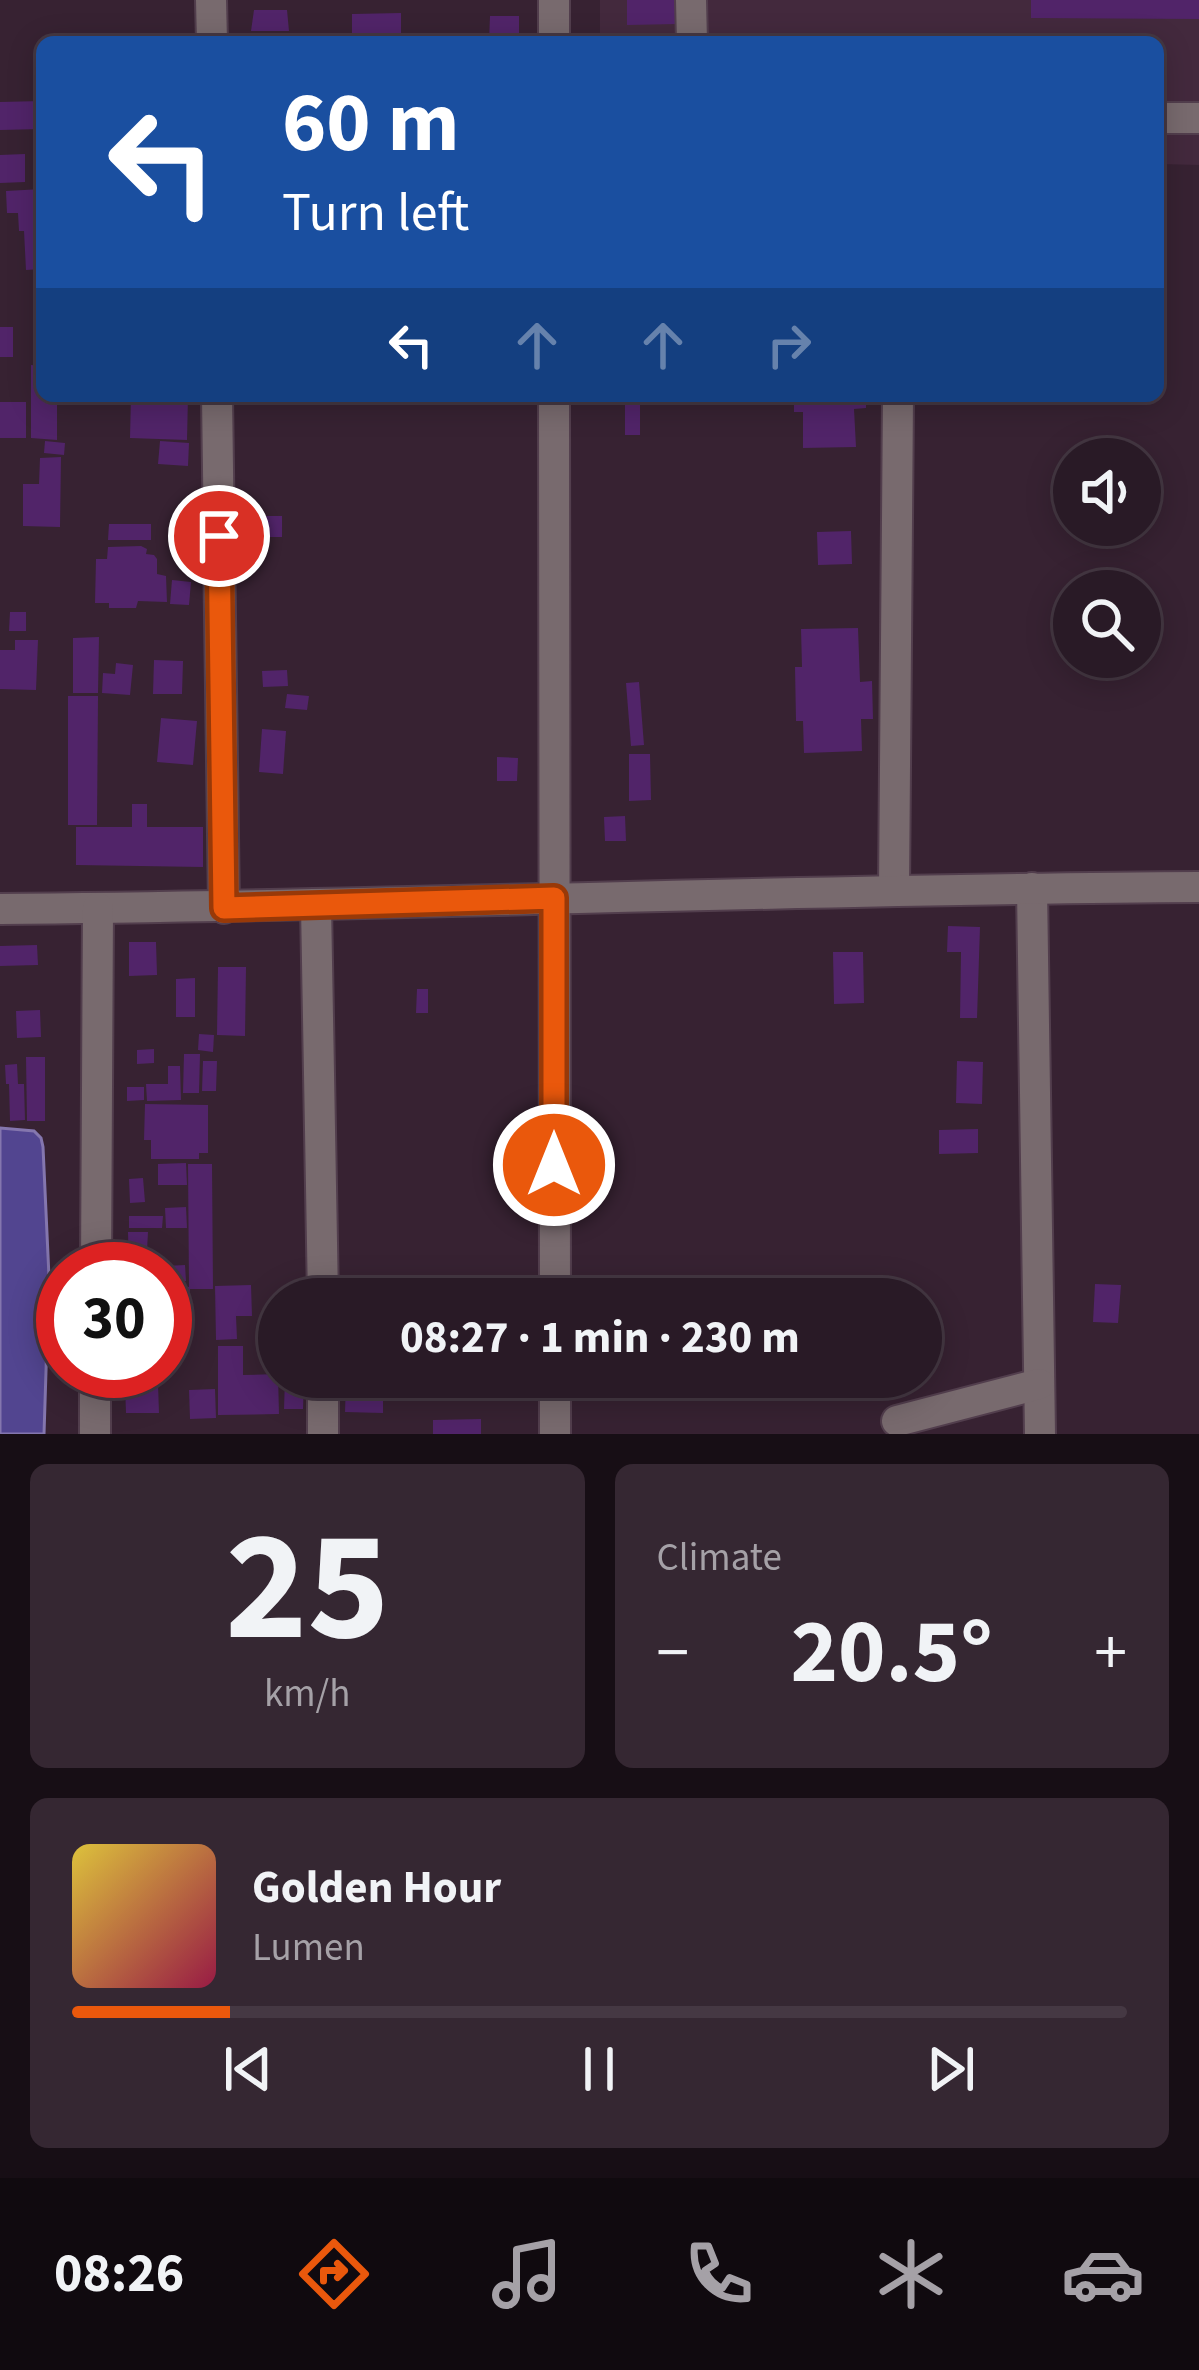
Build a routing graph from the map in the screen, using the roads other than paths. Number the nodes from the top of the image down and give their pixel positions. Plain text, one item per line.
1 (211, 0) edge
2 (554, 0) edge
3 (691, 0) edge
4 (212, 36) edge
5 (554, 36) edge
6 (692, 36) edge
7 (1164, 118) edge
8 (1199, 118) edge
9 (217, 402) edge
10 (554, 402) edge
11 (898, 402) edge
12 (1199, 887) edge
13 (1032, 888) junction
14 (894, 891) junction
15 (554, 898) junction
16 (316, 905) junction
17 (98, 908) junction
18 (224, 908) junction
19 (0, 909) edge
20 (96, 1242) edge
21 (323, 1278) edge
22 (555, 1278) edge
23 (1039, 1384) junction
24 (95, 1398) edge
25 (323, 1398) edge
26 (555, 1398) edge
27 (897, 1421) dead end
28 (95, 1434) edge
29 (323, 1434) edge
30 (555, 1434) edge
31 (1040, 1434) edge

1 - 4 street
2 - 5 street
3 - 6 street
7 - 8 street
9 - 18 street
10 - 15 street
11 - 14 street
12 - 13 street
13 - 14 street
13 - 23 street
14 - 15 street
15 - 16 street
15 - 22 street
16 - 18 street
16 - 21 street
17 - 18 street
17 - 19 street
17 - 20 street
23 - 27 street
23 - 31 street
24 - 28 street
25 - 29 street
26 - 30 street

